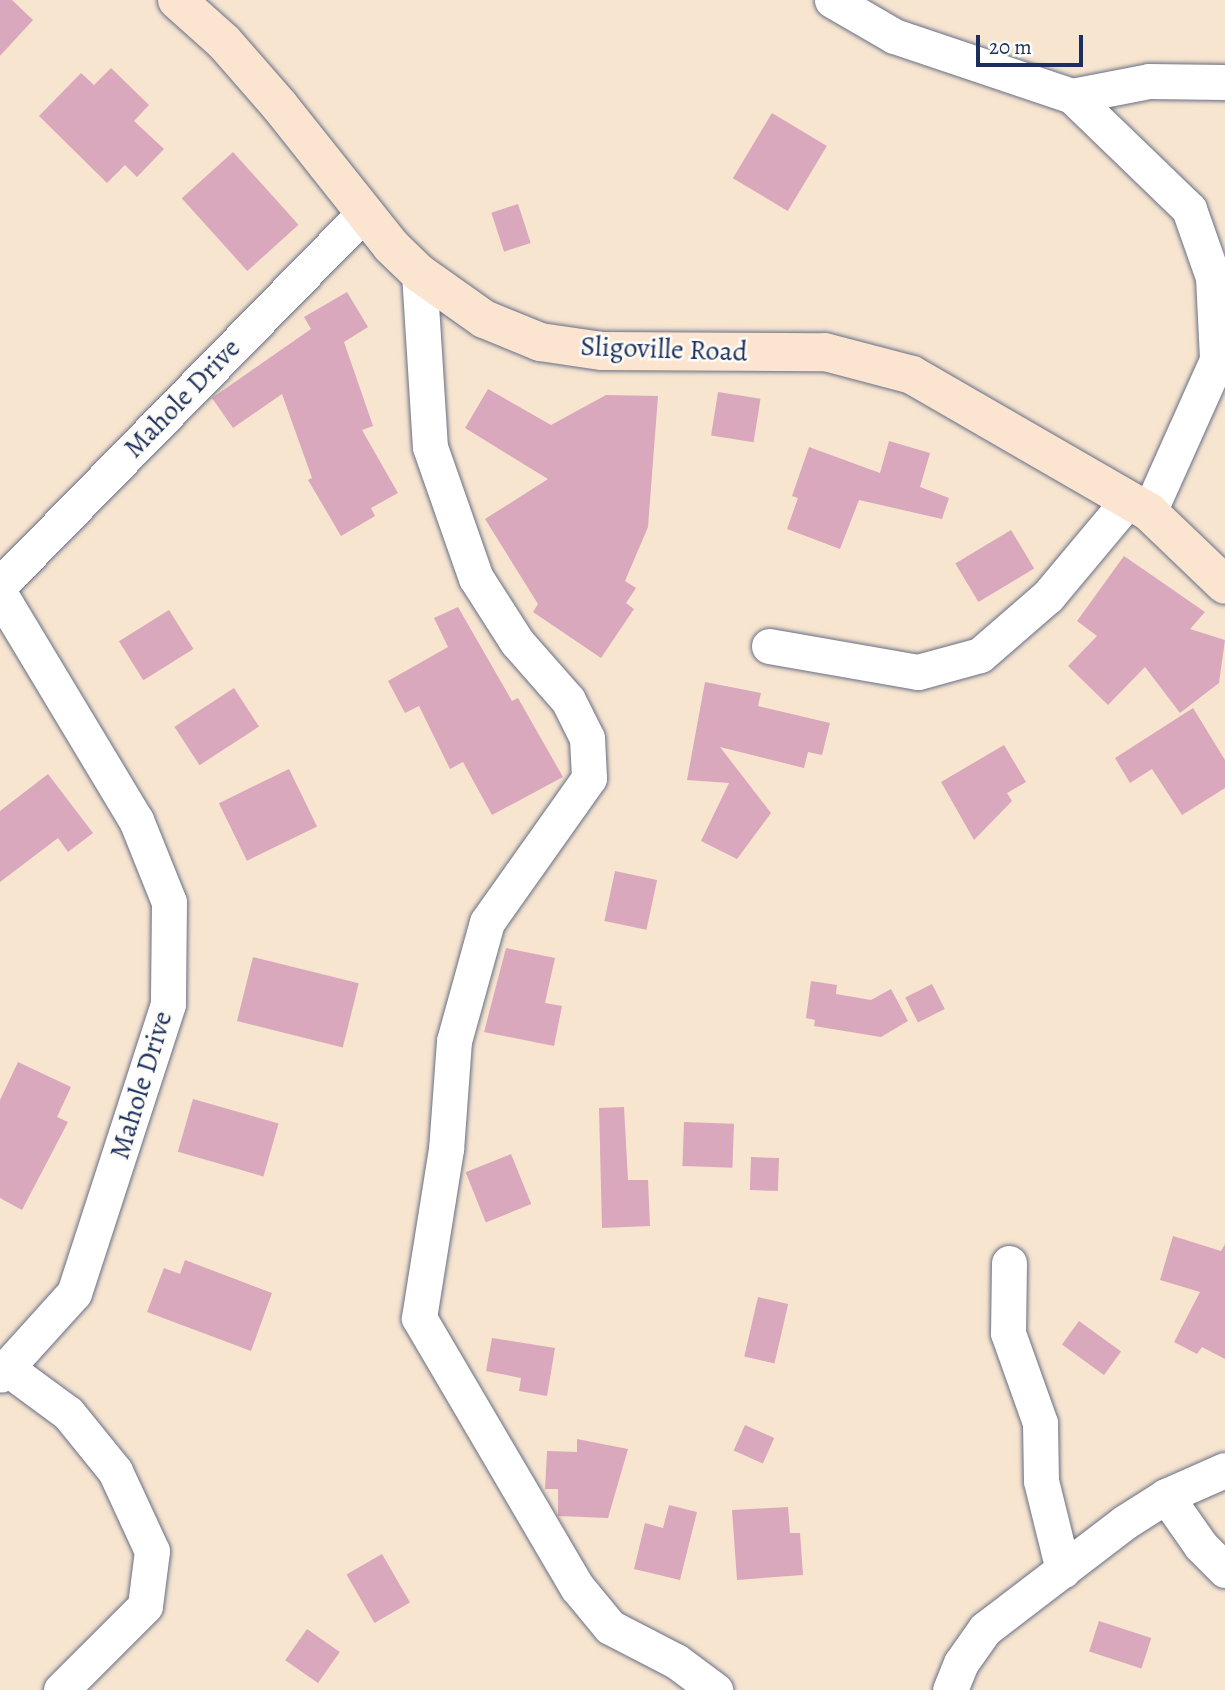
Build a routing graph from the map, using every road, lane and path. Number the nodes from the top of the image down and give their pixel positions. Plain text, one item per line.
1 (177, 0) edge
2 (832, 0) edge
3 (1225, 82) edge
4 (1072, 96) junction
5 (365, 212) junction
6 (419, 273) junction
7 (1139, 505) junction
8 (0, 584) edge
9 (1225, 585) edge
10 (0, 594) edge
11 (769, 646) dead end
12 (1009, 1264) dead end
13 (4, 1372) edge
14 (1225, 1470) edge
15 (1166, 1496) junction
16 (1063, 1570) junction
17 (1225, 1570) edge
18 (61, 1690) edge
19 (715, 1690) edge
20 (950, 1690) edge

1 - 5 street, Sligoville Road
2 - 4 street
3 - 4 street
4 - 7 street
5 - 6 street, Sligoville Road
5 - 8 street, Mahole Drive
6 - 7 street, Sligoville Road
6 - 19 street
7 - 9 street, Sligoville Road
7 - 11 street
10 - 13 street, Mahole Drive
12 - 16 street
13 - 18 street
14 - 15 street
15 - 16 street
15 - 17 street
16 - 20 street

